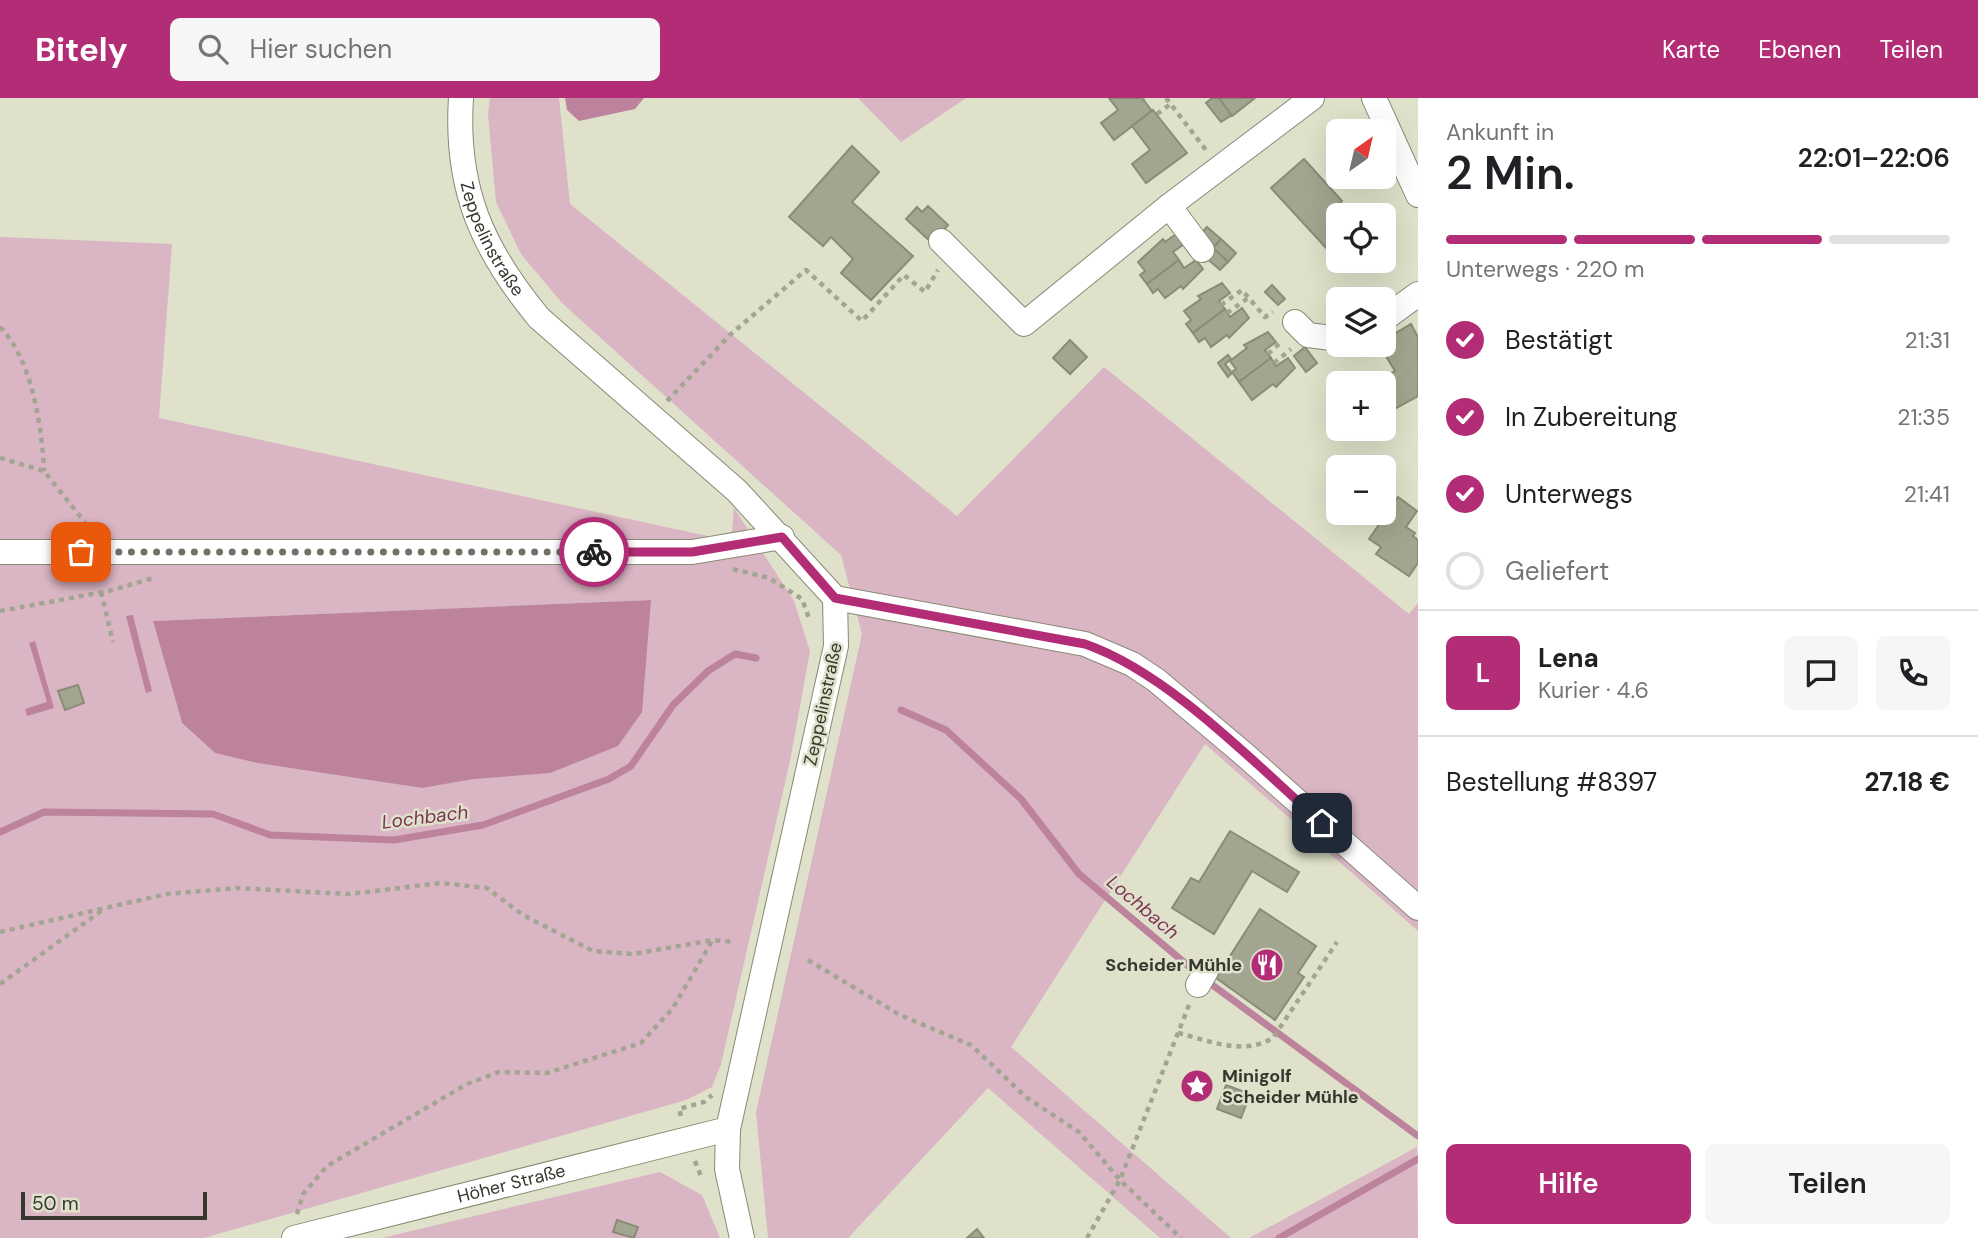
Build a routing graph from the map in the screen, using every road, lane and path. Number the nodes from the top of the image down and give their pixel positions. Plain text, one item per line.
1 (461, 98) edge
2 (1166, 98) edge
3 (1312, 98) edge
4 (1374, 98) edge
5 (1171, 104) junction
6 (1157, 114) dead end
7 (1219, 168) junction
8 (1418, 195) edge
9 (1169, 206) junction
10 (941, 241) joint
11 (1202, 250) dead end
12 (1418, 294) edge
13 (1248, 298) junction
14 (1221, 305) dead end
15 (1396, 310) edge
16 (1227, 313) dead end
17 (1295, 322) joint
18 (0, 327) edge
19 (1326, 337) edge
20 (662, 406) dead end
21 (0, 458) edge
22 (44, 471) junction
23 (782, 537) junction
24 (0, 552) edge
25 (108, 552) junction
26 (692, 552) junction
27 (161, 576) dead end
28 (101, 592) junction
29 (835, 598) junction
30 (0, 611) edge
31 (813, 632) dead end
32 (113, 642) dead end
33 (107, 907) junction
34 (1418, 908) edge
35 (0, 932) edge
36 (713, 940) junction
37 (735, 942) dead end
38 (1337, 942) dead end
39 (807, 960) dead end
40 (1202, 978) dead end
41 (0, 984) edge
42 (1178, 1033) junction
43 (728, 1129) junction
44 (1120, 1180) junction
45 (297, 1213) dead end
46 (294, 1238) edge
47 (742, 1238) edge
48 (1087, 1238) edge
49 (1181, 1238) edge

1 - 23 street, Zeppelinstraße
2 - 5 path
3 - 7 street
4 - 8 street
5 - 6 path
5 - 7 path
7 - 9 street
9 - 10 street
9 - 11 street
10 - 20 path
12 - 15 street
13 - 14 path
13 - 16 path
13 - 17 path
17 - 19 street
18 - 22 path
21 - 22 path
22 - 25 path
23 - 26 street
23 - 29 street, Zeppelinstraße
24 - 25 street
25 - 26 street
26 - 31 path
27 - 28 path
28 - 30 path
28 - 32 path
29 - 34 street
29 - 43 street, Zeppelinstraße
33 - 35 path
33 - 36 path
33 - 41 path
36 - 37 path
36 - 45 path
38 - 42 path
39 - 44 path
40 - 42 path
42 - 44 path
43 - 46 street, Höher Straße
43 - 47 street, Zeppelinstraße
44 - 48 path
44 - 49 path

